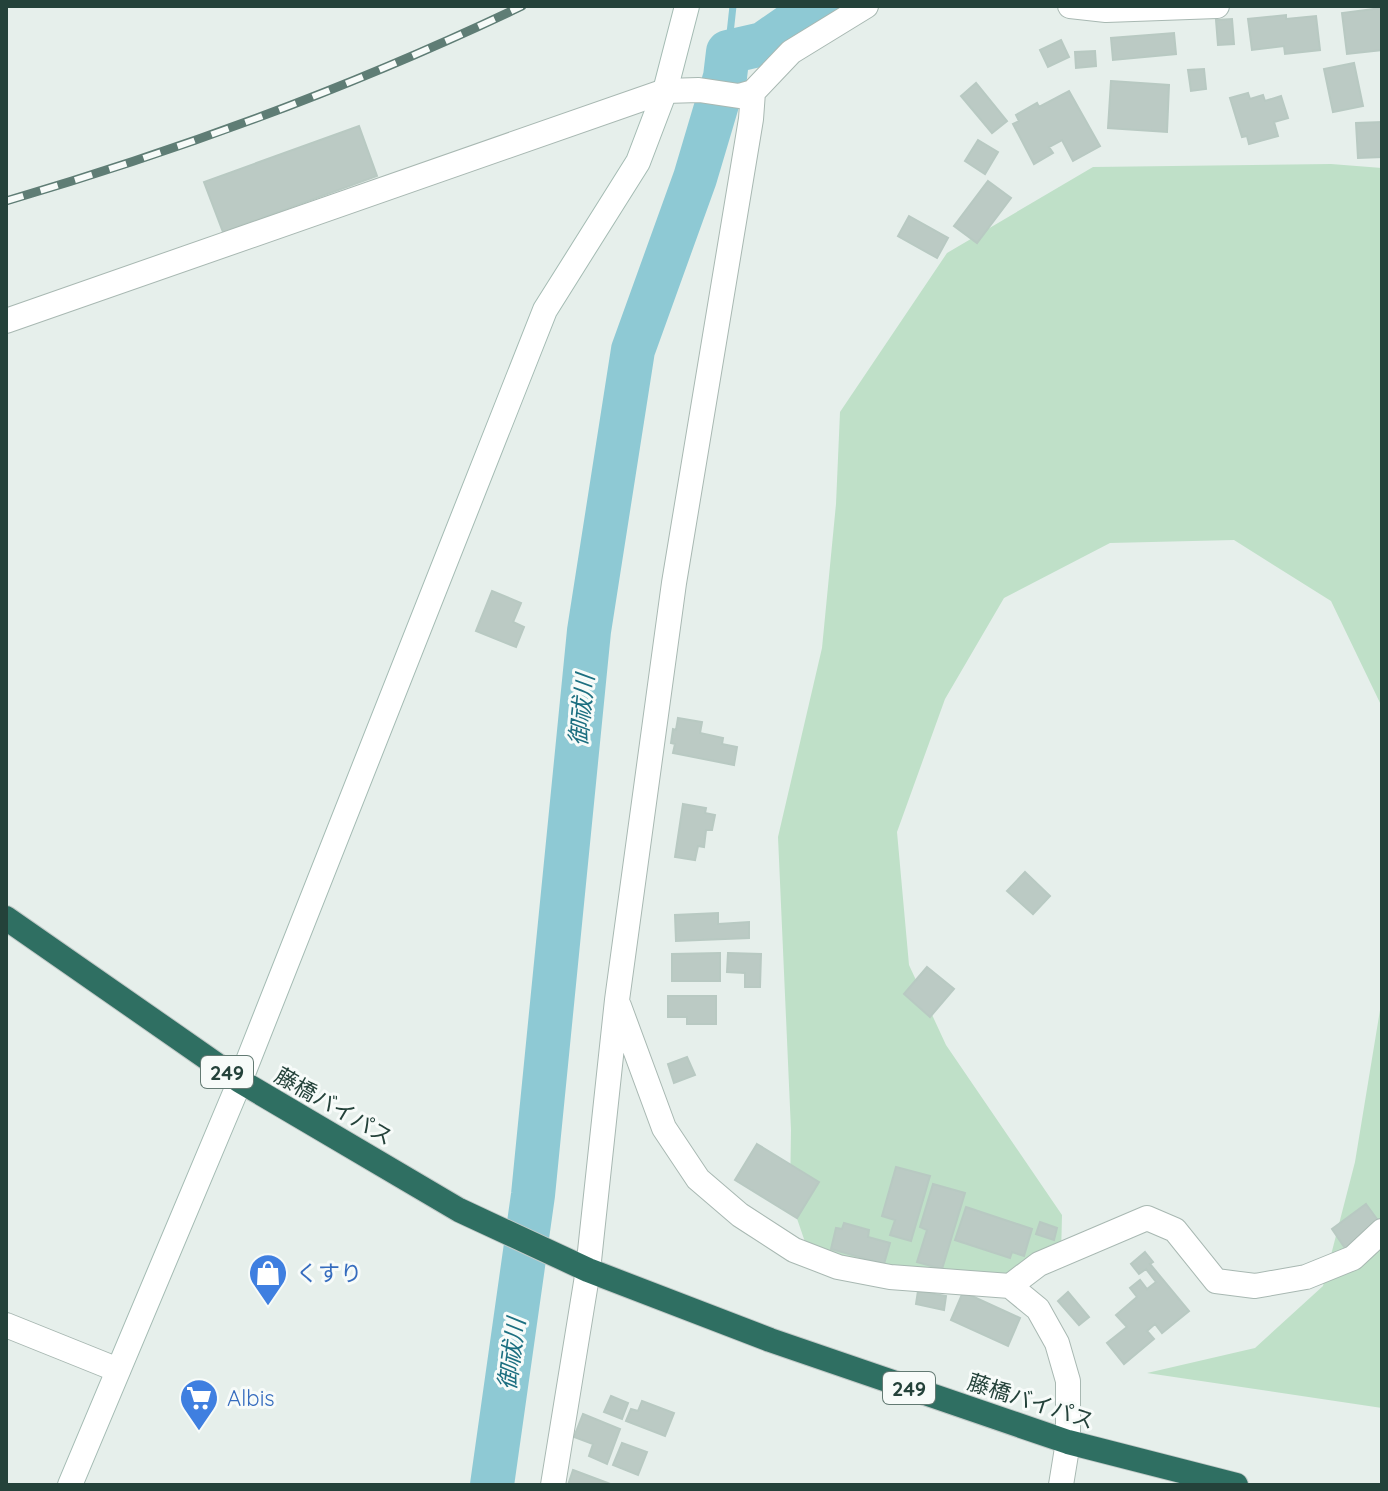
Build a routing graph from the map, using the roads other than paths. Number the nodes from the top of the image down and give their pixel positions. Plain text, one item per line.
1 (687, 6) edge
2 (866, 6) edge
3 (1070, 6) edge
4 (1217, 6) edge
5 (665, 91) junction
6 (746, 93) junction
7 (6, 321) edge
8 (6, 918) edge
9 (617, 1000) junction
10 (240, 1081) junction
11 (1382, 1231) edge
12 (579, 1266) junction
13 (1010, 1286) junction
14 (6, 1325) edge
15 (118, 1370) junction
16 (1068, 1442) junction
17 (70, 1485) edge
18 (553, 1485) edge
19 (1061, 1485) edge
20 (1236, 1485) edge

1 - 5 street
2 - 6 street
3 - 4 street
5 - 6 street
5 - 7 street
5 - 10 street
6 - 9 street
8 - 10 highway, 藤橋バイパス / 249
9 - 12 street
9 - 13 street
10 - 12 highway, 藤橋バイパス / 249
10 - 15 street
11 - 13 street
12 - 16 highway, 藤橋バイパス / 249
12 - 18 street
13 - 16 street
14 - 15 street
15 - 17 street
16 - 19 street
16 - 20 highway, 藤橋バイパス / 249

